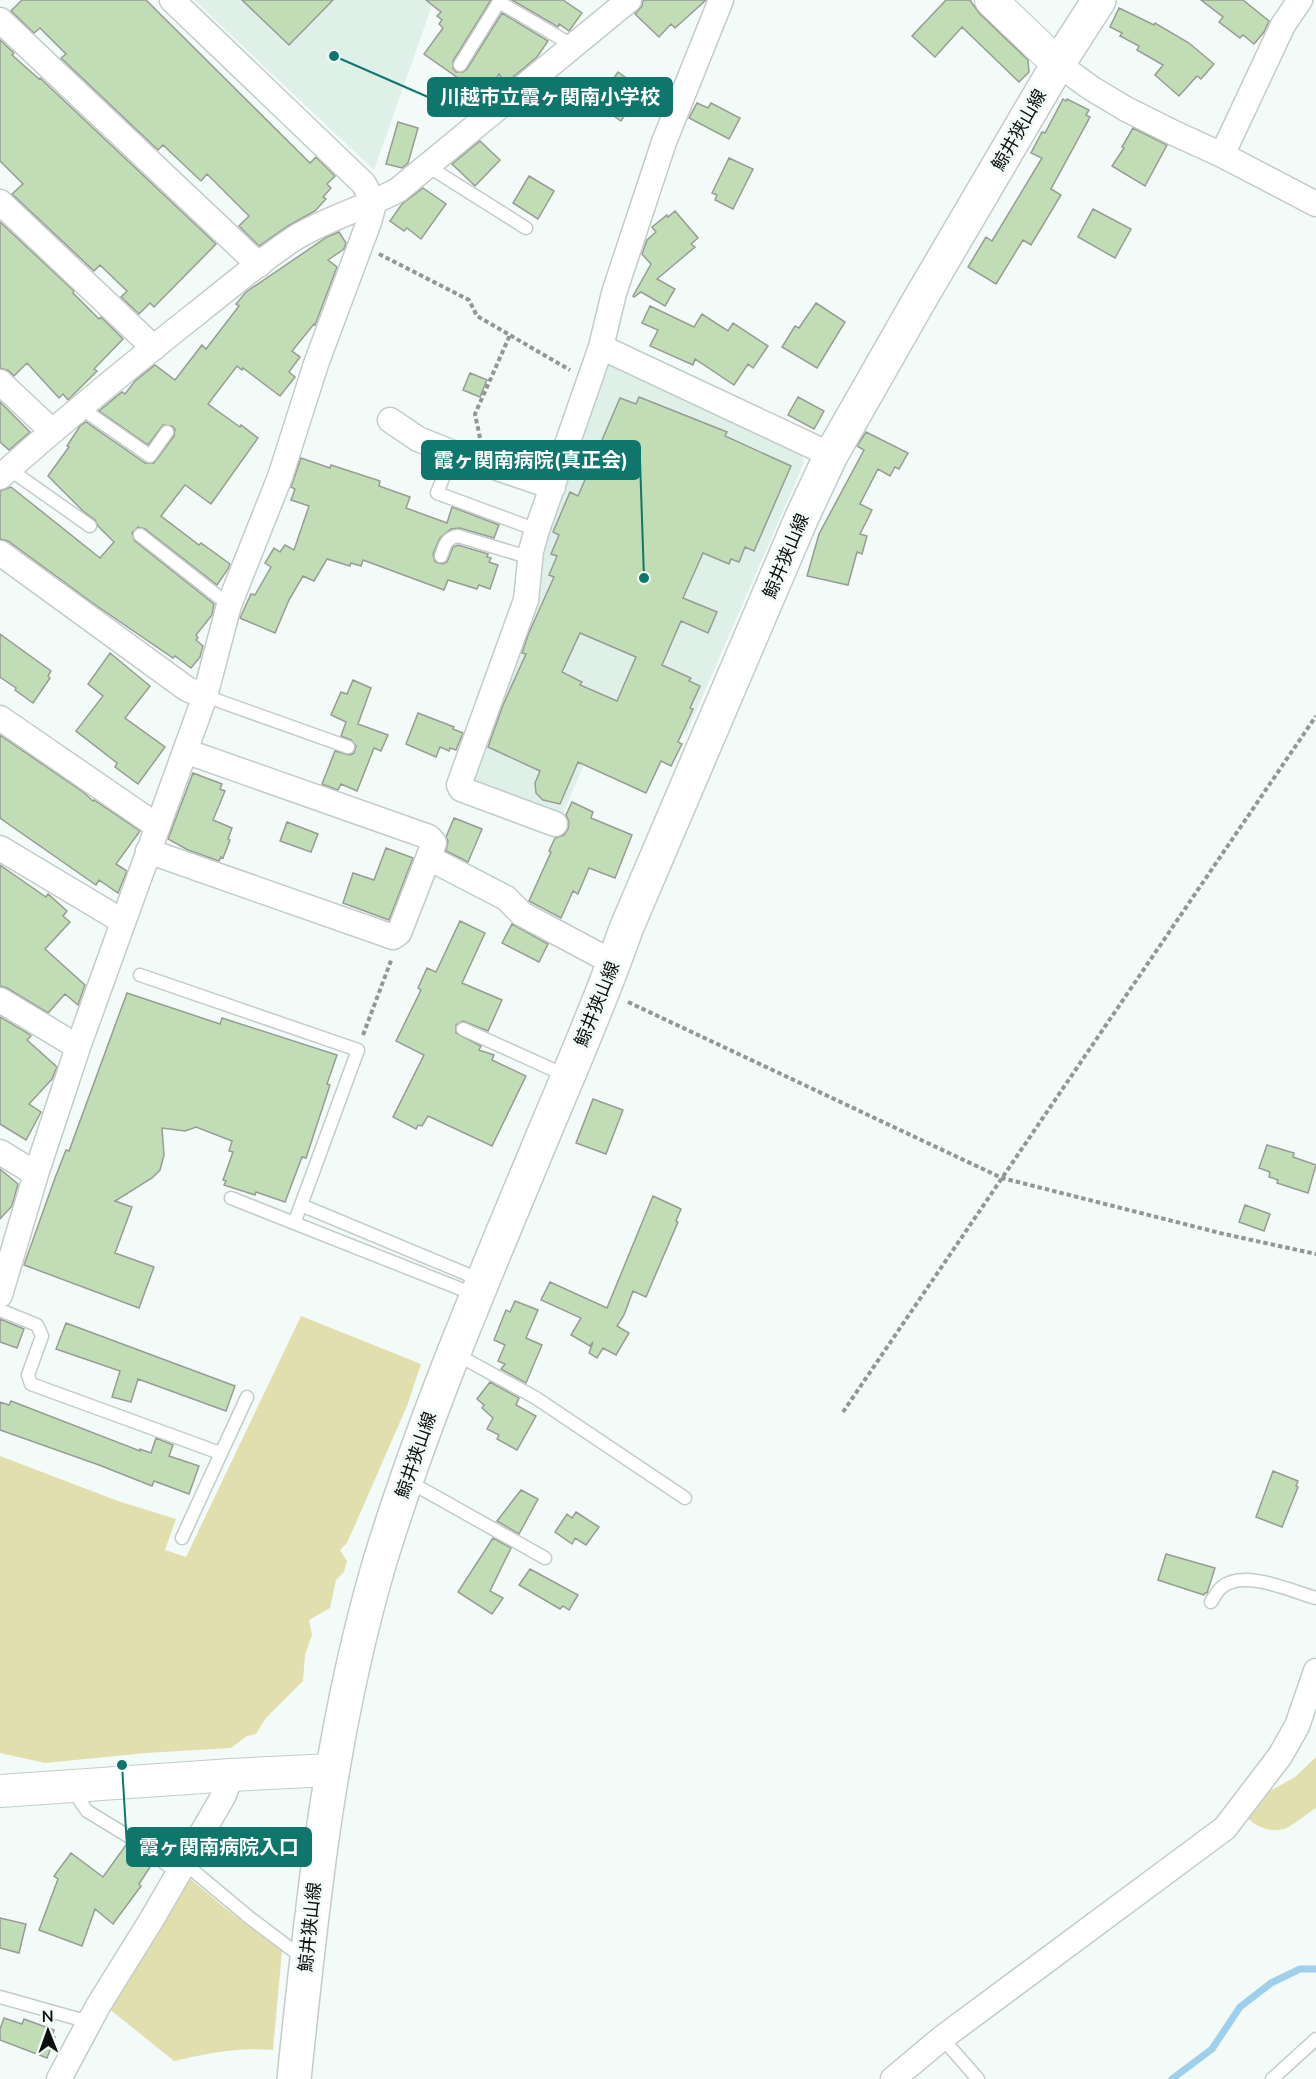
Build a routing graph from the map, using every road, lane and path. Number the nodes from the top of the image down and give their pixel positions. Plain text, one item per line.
1 (172, 0) edge
2 (629, 0) edge
3 (721, 0) edge
4 (990, 0) edge
5 (1099, 0) edge
6 (1300, 0) edge
7 (0, 20) edge
8 (572, 45) junction
9 (1058, 64) junction
10 (460, 65) dead end
11 (1222, 155) junction
12 (429, 167) junction
13 (0, 202) edge
14 (374, 204) junction
15 (1316, 204) edge
16 (526, 228) dead end
17 (360, 245) junction
18 (258, 265) junction
19 (510, 335) junction
20 (601, 347) junction
21 (154, 348) junction
22 (589, 381) junction
23 (0, 382) edge
24 (81, 408) junction
25 (390, 420) dead end
26 (52, 431) junction
27 (168, 432) dead end
28 (488, 442) dead end
29 (453, 453) junction
30 (831, 455) junction
31 (4, 473) edge
32 (553, 487) junction
33 (90, 526) dead end
34 (537, 530) junction
35 (140, 535) dead end
36 (0, 553) edge
37 (441, 556) dead end
38 (531, 558) junction
39 (229, 604) junction
40 (205, 696) junction
41 (1316, 716) edge
42 (0, 718) edge
43 (348, 747) dead end
44 (185, 751) junction
45 (555, 824) dead end
46 (157, 826) junction
47 (0, 848) edge
48 (148, 851) junction
49 (429, 858) junction
50 (122, 921) junction
51 (397, 936) junction
52 (140, 975) dead end
53 (609, 976) junction
54 (0, 1000) edge
55 (463, 1029) dead end
56 (78, 1047) junction
57 (358, 1050) junction
58 (568, 1077) junction
59 (0, 1152) edge
60 (36, 1174) junction
61 (1002, 1178) junction
62 (231, 1198) dead end
63 (301, 1205) junction
64 (294, 1223) junction
65 (1316, 1254) edge
66 (480, 1288) junction
67 (0, 1295) edge
68 (0, 1310) edge
69 (453, 1353) junction
70 (247, 1397) dead end
71 (843, 1412) dead end
72 (220, 1453) junction
73 (407, 1480) junction
74 (685, 1498) dead end
75 (182, 1538) dead end
76 (544, 1557) dead end
77 (1316, 1598) edge
78 (1211, 1602) dead end
79 (1316, 1671) edge
80 (331, 1770) junction
81 (231, 1775) junction
82 (70, 1786) junction
83 (0, 1791) edge
84 (181, 1868) junction
85 (306, 1960) junction
86 (0, 1997) edge
87 (89, 2022) junction
88 (942, 2038) junction
89 (1316, 2039) edge
90 (59, 2079) edge
91 (294, 2079) edge
92 (893, 2079) edge
93 (978, 2079) edge
94 (1272, 2079) edge

1 - 14 street
2 - 8 street
3 - 20 street
4 - 9 street
5 - 9 main road, 鯨井狭山線
6 - 11 street
7 - 18 street
8 - 10 lane
8 - 12 street
9 - 11 street
9 - 30 main road, 鯨井狭山線
11 - 15 street
12 - 14 street
12 - 16 lane
13 - 21 street
14 - 17 street
14 - 18 street
17 - 19 path
17 - 39 street
18 - 21 street
19 - 22 path
19 - 28 path
20 - 22 street
20 - 30 street
21 - 24 street
22 - 32 street
23 - 26 street
24 - 26 street
24 - 27 lane
25 - 29 street
26 - 31 street
29 - 32 street
29 - 34 lane
30 - 53 main road, 鯨井狭山線
31 - 33 lane
32 - 34 street
34 - 38 street
35 - 39 lane
36 - 40 street
37 - 38 lane
38 - 45 street
39 - 40 street
40 - 43 lane
40 - 44 street
41 - 61 path
42 - 46 street
44 - 46 street
44 - 49 street
46 - 48 street
47 - 50 street
48 - 50 street
48 - 51 street
49 - 51 street
49 - 53 street
50 - 56 street
51 - 57 path
52 - 57 lane
53 - 58 main road, 鯨井狭山線
53 - 61 path
54 - 56 street
55 - 58 lane
56 - 60 street
57 - 63 lane
58 - 66 main road, 鯨井狭山線
59 - 60 street
60 - 67 street
61 - 65 path
61 - 71 path
62 - 64 lane
63 - 64 lane
63 - 66 lane
64 - 66 lane
66 - 69 main road, 鯨井狭山線
68 - 72 lane
69 - 73 main road, 鯨井狭山線
69 - 74 lane
70 - 72 lane
72 - 75 lane
73 - 76 lane
73 - 80 main road, 鯨井狭山線
77 - 78 lane
79 - 88 street
80 - 81 street
80 - 85 main road, 鯨井狭山線
81 - 82 street
81 - 84 street
82 - 83 street
82 - 84 lane
84 - 85 lane
84 - 87 street
85 - 91 main road, 鯨井狭山線
86 - 87 lane
87 - 90 street
88 - 92 street
88 - 93 lane
89 - 94 lane

